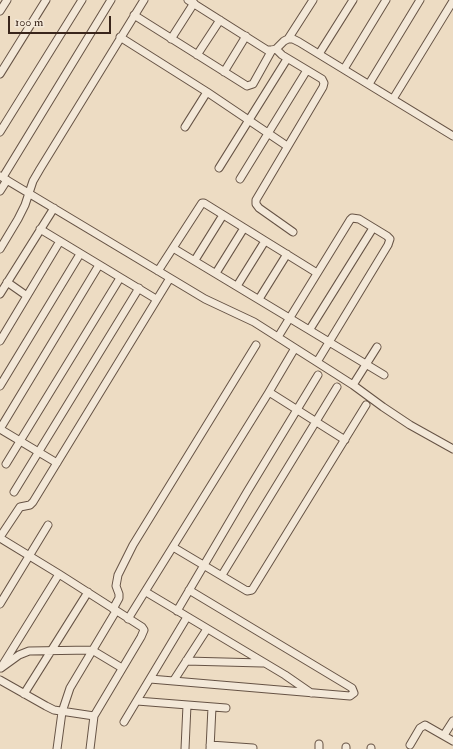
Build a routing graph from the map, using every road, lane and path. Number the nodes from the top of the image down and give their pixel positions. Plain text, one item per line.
1 (7, 0) edge
2 (46, 0) edge
3 (82, 0) edge
4 (111, 0) edge
5 (313, 0) edge
6 (386, 0) edge
7 (420, 0) edge
8 (141, 1) edge
9 (351, 1) edge
10 (453, 1) edge
11 (191, 2) edge
12 (0, 11) edge
13 (134, 15) junction
14 (220, 20) junction
15 (246, 36) junction
16 (120, 37) junction
17 (171, 39) junction
18 (288, 39) junction
19 (274, 50) junction
20 (319, 54) junction
21 (197, 55) junction
22 (287, 58) junction
23 (344, 69) junction
24 (307, 70) junction
25 (224, 72) junction
26 (0, 74) edge
27 (369, 84) junction
28 (207, 92) junction
29 (393, 99) junction
30 (248, 121) junction
31 (185, 127) dead end
32 (0, 132) edge
33 (268, 134) junction
34 (453, 136) edge
35 (287, 146) junction
36 (219, 168) dead end
37 (3, 178) edge
38 (240, 179) dead end
39 (0, 191) edge
40 (29, 193) junction
41 (54, 208) junction
42 (223, 215) junction
43 (244, 228) junction
44 (373, 228) junction
45 (40, 229) junction
46 (293, 232) dead end
47 (60, 241) junction
48 (265, 241) junction
49 (173, 248) junction
50 (0, 249) edge
51 (80, 254) junction
52 (287, 254) junction
53 (194, 260) junction
54 (99, 265) junction
55 (158, 271) junction
56 (216, 273) junction
57 (317, 273) junction
58 (120, 278) junction
59 (170, 278) junction
60 (8, 282) junction
61 (237, 286) junction
62 (139, 288) junction
63 (0, 294) edge
64 (27, 296) junction
65 (156, 299) junction
66 (259, 299) junction
67 (290, 317) junction
68 (310, 329) junction
69 (278, 337) junction
70 (0, 341) edge
71 (329, 341) junction
72 (256, 345) dead end
73 (377, 347) dead end
74 (295, 348) junction
75 (317, 362) junction
76 (366, 364) junction
77 (318, 375) dead end
78 (384, 375) dead end
79 (353, 385) junction
80 (0, 386) edge
81 (337, 387) dead end
82 (268, 392) junction
83 (366, 405) dead end
84 (298, 410) junction
85 (316, 421) junction
86 (0, 429) edge
87 (345, 440) junction
88 (20, 442) junction
89 (453, 449) edge
90 (38, 452) junction
91 (57, 463) junction
92 (6, 464) dead end
93 (14, 492) dead end
94 (48, 525) dead end
95 (0, 538) edge
96 (173, 547) junction
97 (29, 556) junction
98 (203, 565) junction
99 (58, 574) junction
100 (222, 575) junction
101 (189, 590) junction
102 (88, 592) junction
103 (146, 592) junction
104 (0, 604) edge
105 (114, 610) junction
106 (177, 611) junction
107 (187, 617) junction
108 (128, 618) junction
109 (207, 629) junction
110 (92, 650) junction
111 (51, 651) junction
112 (186, 661) junction
113 (264, 663) junction
114 (122, 668) junction
115 (0, 669) edge
116 (150, 679) junction
117 (0, 680) edge
118 (174, 680) junction
119 (311, 693) junction
120 (24, 694) junction
121 (137, 701) junction
122 (187, 705) junction
123 (212, 707) junction
124 (226, 708) dead end
125 (62, 712) junction
126 (94, 716) junction
127 (453, 721) edge
128 (124, 722) dead end
129 (444, 735) junction
130 (453, 741) edge
131 (410, 745) dead end
132 (210, 747) edge
133 (234, 748) edge
134 (253, 748) dead end
135 (57, 749) edge
136 (90, 749) edge
137 (185, 749) edge

1 - 12 street
2 - 26 street
3 - 32 street
4 - 37 street
5 - 18 street
6 - 23 street
7 - 27 street
8 - 13 street
9 - 20 street
10 - 29 street
11 - 14 street
11 - 17 street
13 - 16 street
13 - 17 street
14 - 15 street
14 - 21 street
15 - 19 street
15 - 25 street
16 - 28 street
16 - 40 street
17 - 21 street
18 - 19 street
18 - 20 street
19 - 22 street
19 - 25 street
20 - 23 street
21 - 25 street
22 - 24 street
22 - 30 street
23 - 27 street
24 - 33 street
24 - 35 street
27 - 29 street
28 - 30 street
28 - 31 street
29 - 34 street
30 - 33 street
30 - 36 street
33 - 35 street
33 - 38 street
35 - 46 street
37 - 39 street
37 - 40 street
40 - 41 street
40 - 50 street
41 - 45 street
41 - 55 street
42 - 43 street
42 - 49 street
42 - 53 street
43 - 48 street
43 - 56 street
44 - 57 street
44 - 68 street
44 - 71 street
45 - 47 street
45 - 60 street
47 - 51 street
47 - 64 street
48 - 52 street
48 - 61 street
49 - 53 street
49 - 55 street
51 - 54 street
51 - 80 street
52 - 57 street
52 - 66 street
53 - 56 street
54 - 58 street
54 - 86 street
55 - 59 street
56 - 61 street
57 - 67 street
58 - 62 street
58 - 88 street
59 - 65 street
59 - 69 street
60 - 63 street
60 - 64 street
61 - 66 street
62 - 65 street
62 - 90 street
64 - 70 street
65 - 91 street
66 - 67 street
67 - 68 street
67 - 69 street
68 - 71 street
69 - 74 street
71 - 75 street
71 - 76 street
72 - 105 street
73 - 76 street
74 - 75 street
74 - 82 street
75 - 79 street
76 - 78 street
76 - 79 street
77 - 84 street
79 - 89 street
81 - 85 street
82 - 84 street
82 - 96 street
83 - 87 street
84 - 85 street
84 - 98 street
85 - 87 street
85 - 100 street
86 - 88 street
87 - 100 street
88 - 90 street
88 - 92 street
90 - 91 street
90 - 93 street
91 - 95 street
94 - 97 street
95 - 97 street
96 - 98 street
96 - 103 street
97 - 99 street
97 - 104 street
98 - 100 street
98 - 101 street
99 - 102 street
99 - 115 street
101 - 106 street
101 - 119 street
102 - 105 street
102 - 111 street
103 - 106 street
103 - 108 street
105 - 108 street
105 - 110 street
106 - 107 street
107 - 109 street
107 - 116 street
108 - 114 street
109 - 112 street
109 - 113 street
110 - 111 street
110 - 114 street
110 - 125 street
111 - 115 street
111 - 120 street
112 - 113 street
112 - 118 street
113 - 119 street
114 - 126 street
116 - 118 street
116 - 121 street
117 - 120 street
118 - 119 street
120 - 125 street
121 - 122 street
121 - 128 street
122 - 123 street
122 - 137 street
123 - 124 street
123 - 132 street
125 - 126 street
125 - 135 street
126 - 136 street
127 - 129 street
129 - 130 street
129 - 131 street
132 - 133 street
133 - 134 street

